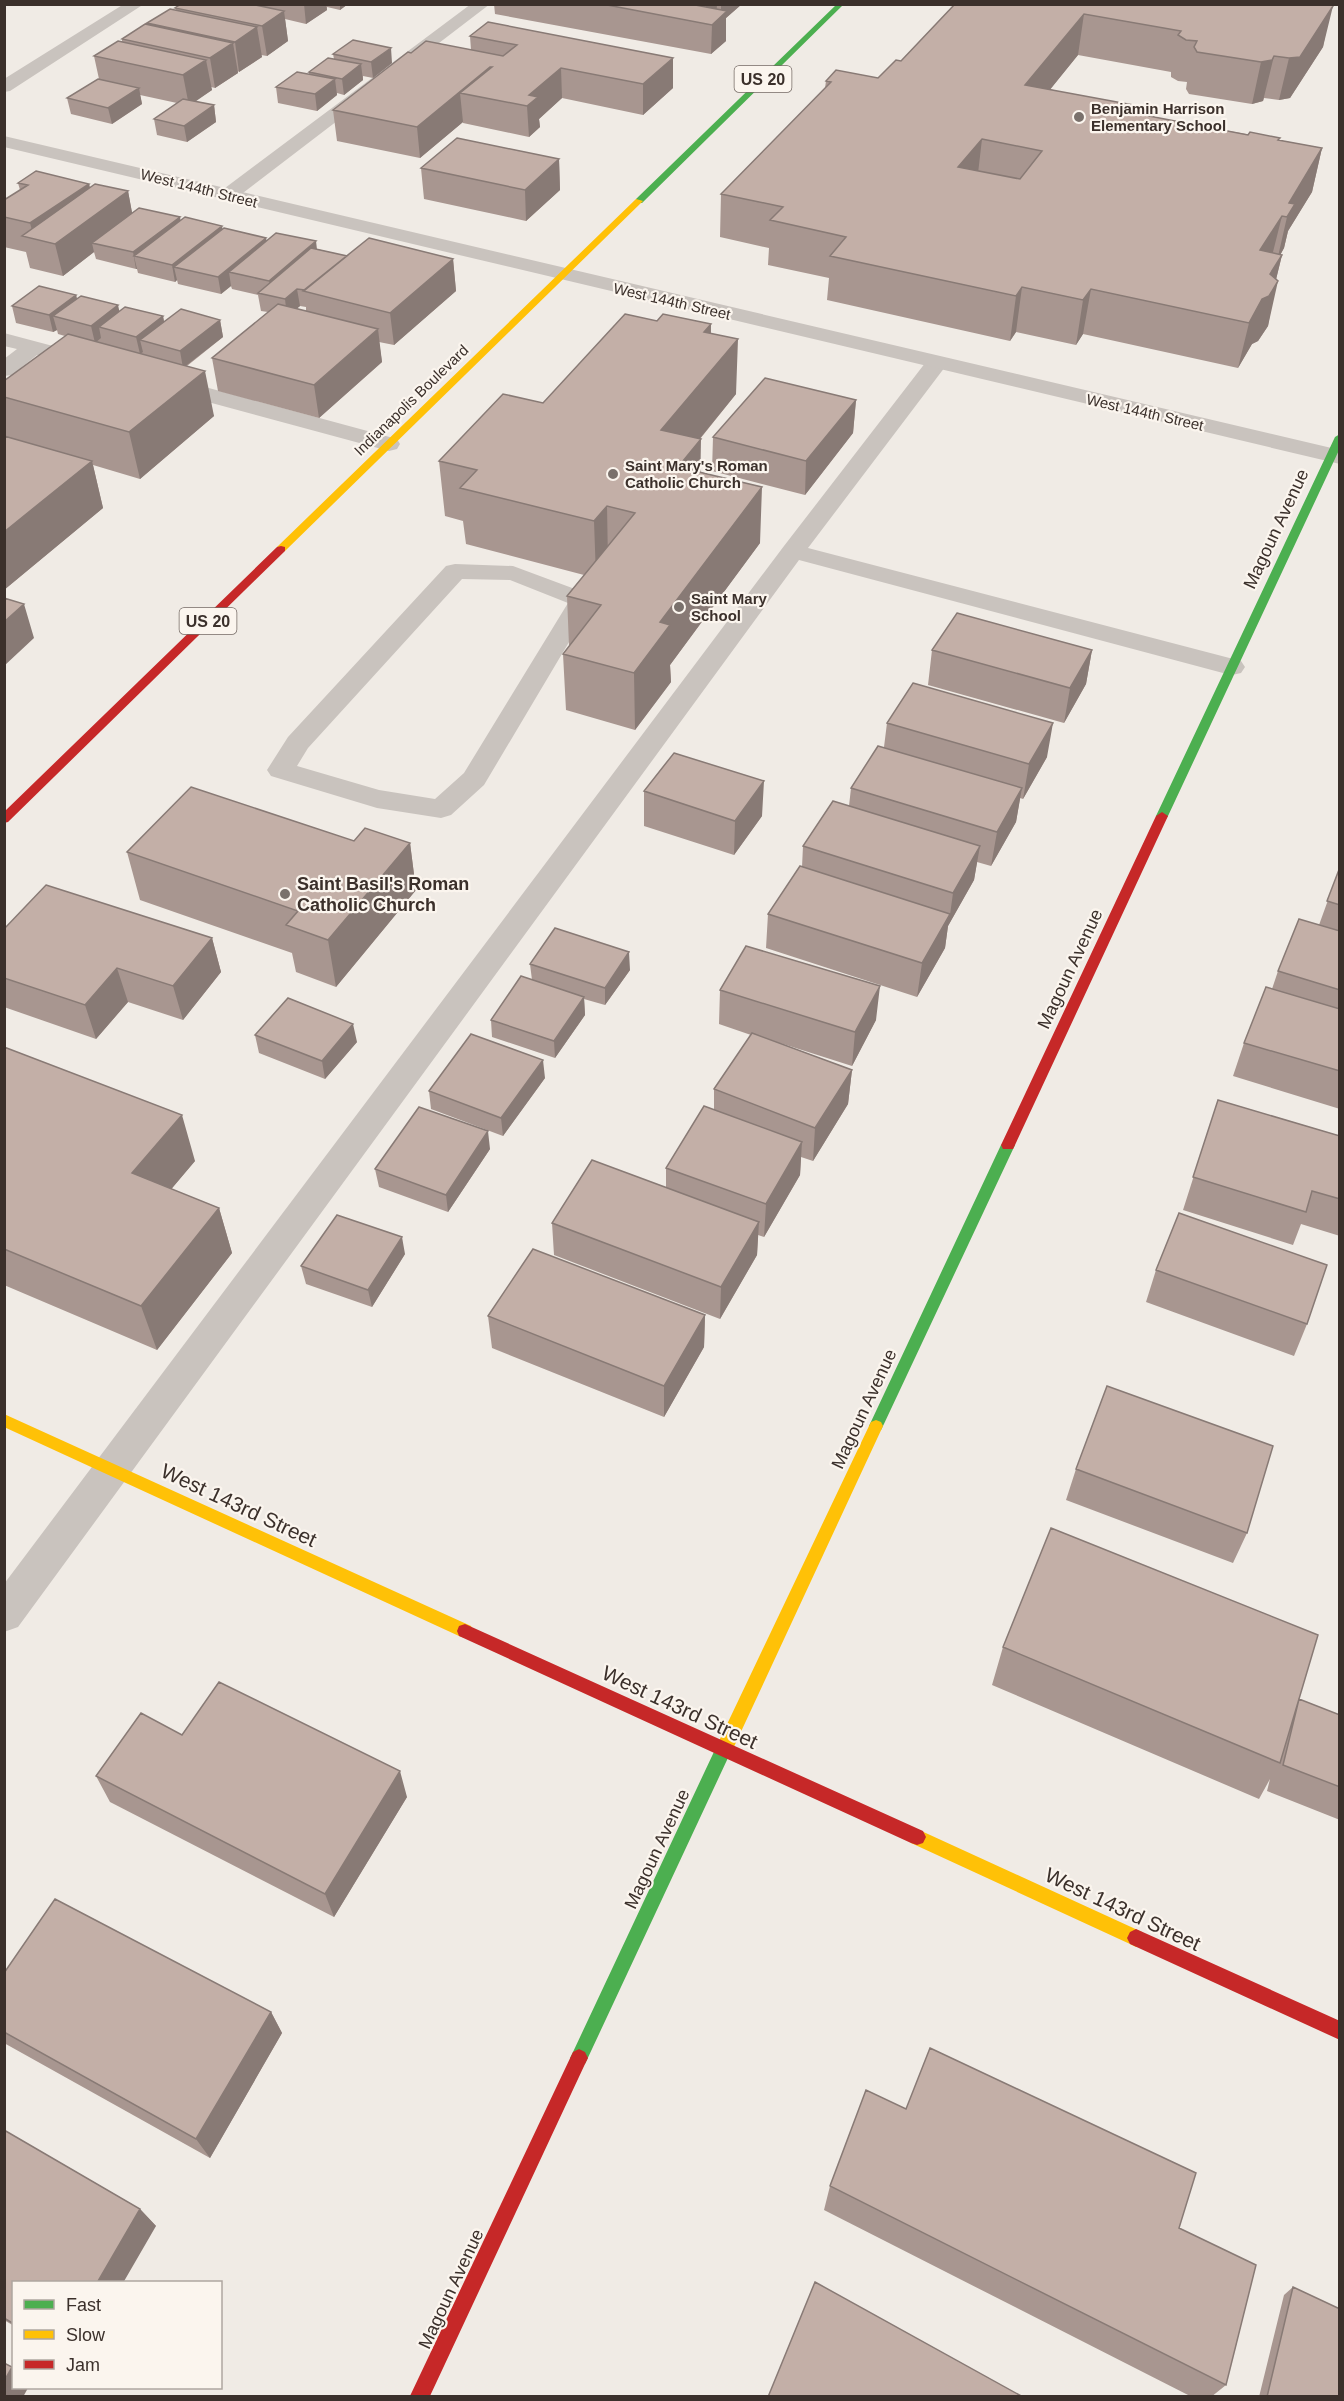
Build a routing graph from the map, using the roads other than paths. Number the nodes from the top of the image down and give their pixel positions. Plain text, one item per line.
1 (136, 4) edge
2 (482, 4) edge
3 (841, 4) edge
4 (4, 87) edge
5 (4, 141) edge
6 (228, 195) junction
7 (563, 275) junction
8 (4, 339) edge
9 (34, 347) junction
10 (937, 363) junction
11 (114, 369) edge
12 (4, 370) edge
13 (148, 379) edge
14 (389, 444) junction
15 (1337, 450) edge
16 (793, 551) junction
17 (1232, 667) junction
18 (474, 779) joint
19 (4, 819) edge
20 (4, 1420) edge
21 (112, 1470) junction
22 (4, 1615) edge
23 (723, 1750) junction
24 (1340, 2031) edge
25 (420, 2397) edge

1 - 4 street
2 - 6 street
3 - 7 street, Indianapolis Boulevard / US 20
5 - 6 street, West 144th Street
6 - 7 street, West 144th Street
7 - 10 street, West 144th Street
7 - 14 street, Indianapolis Boulevard / US 20
8 - 9 street
9 - 11 street
9 - 12 street
10 - 15 street, West 144th Street
10 - 16 street
13 - 14 street
14 - 19 street, Indianapolis Boulevard / US 20
15 - 17 street, Magoun Avenue
16 - 17 street
16 - 21 street
17 - 23 street, Magoun Avenue
18 - 18 street
20 - 21 street, West 143rd Street
21 - 22 street
21 - 23 street, West 143rd Street
23 - 24 street, West 143rd Street
23 - 25 street, Magoun Avenue

